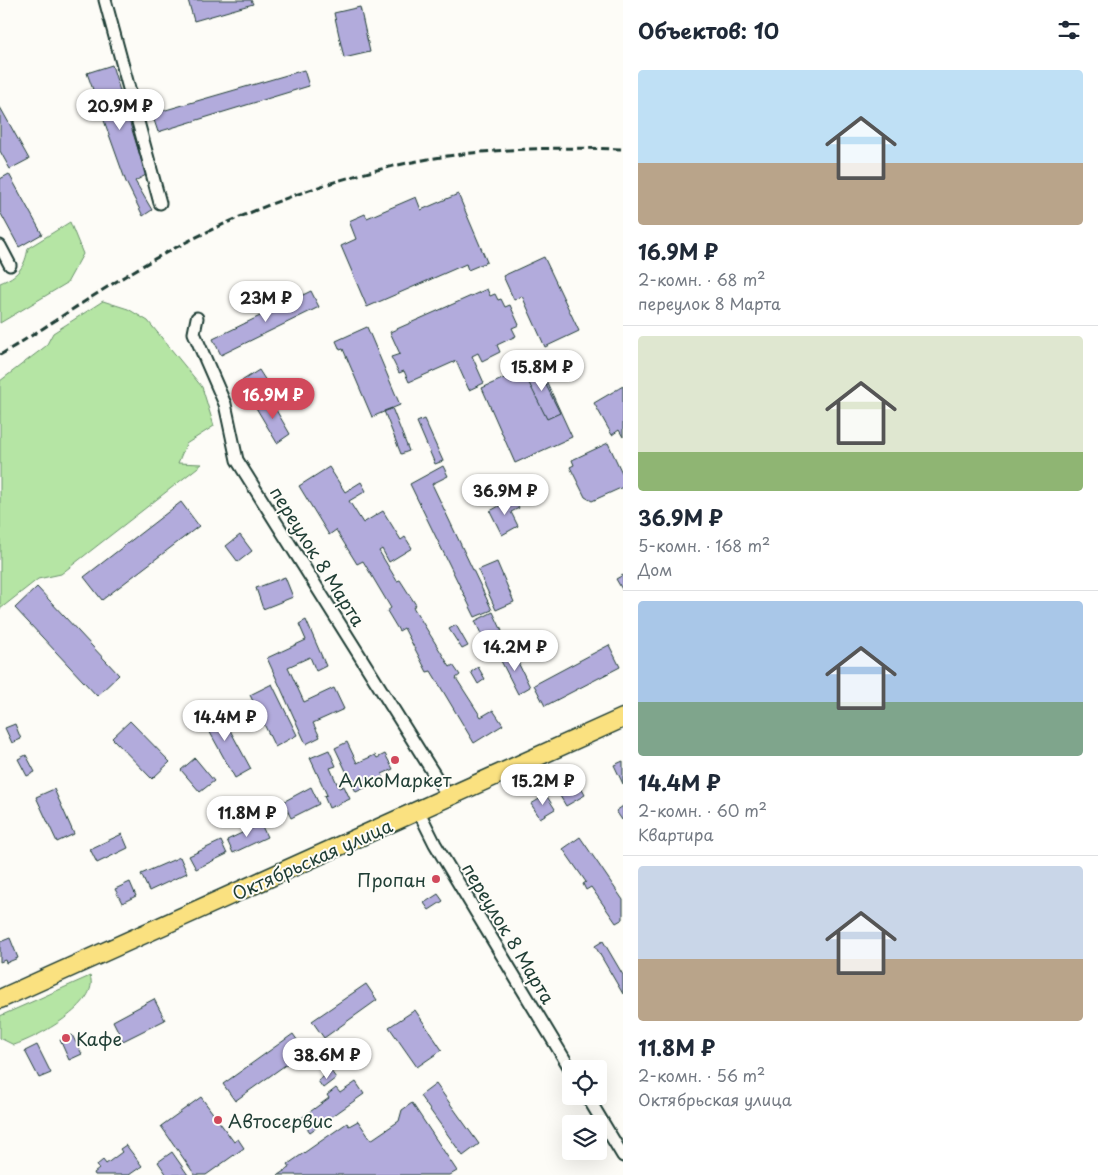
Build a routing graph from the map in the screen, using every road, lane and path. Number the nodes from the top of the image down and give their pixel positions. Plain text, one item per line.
1 (105, 0) edge
2 (160, 204) dead end
3 (0, 246) edge
4 (10, 265) dead end
5 (197, 318) dead end
6 (623, 718) edge
7 (449, 798) junction
8 (419, 812) junction
9 (0, 999) edge
10 (565, 1060) edge
11 (592, 1105) edge
12 (623, 1156) edge

1 - 2 street
3 - 4 street
5 - 7 street, переулок 8 Марта
6 - 7 main road, Октябрьская улица
7 - 8 main road, Октябрьская улица
8 - 9 main road, Октябрьская улица
8 - 10 street, переулок 8 Марта
11 - 12 street

